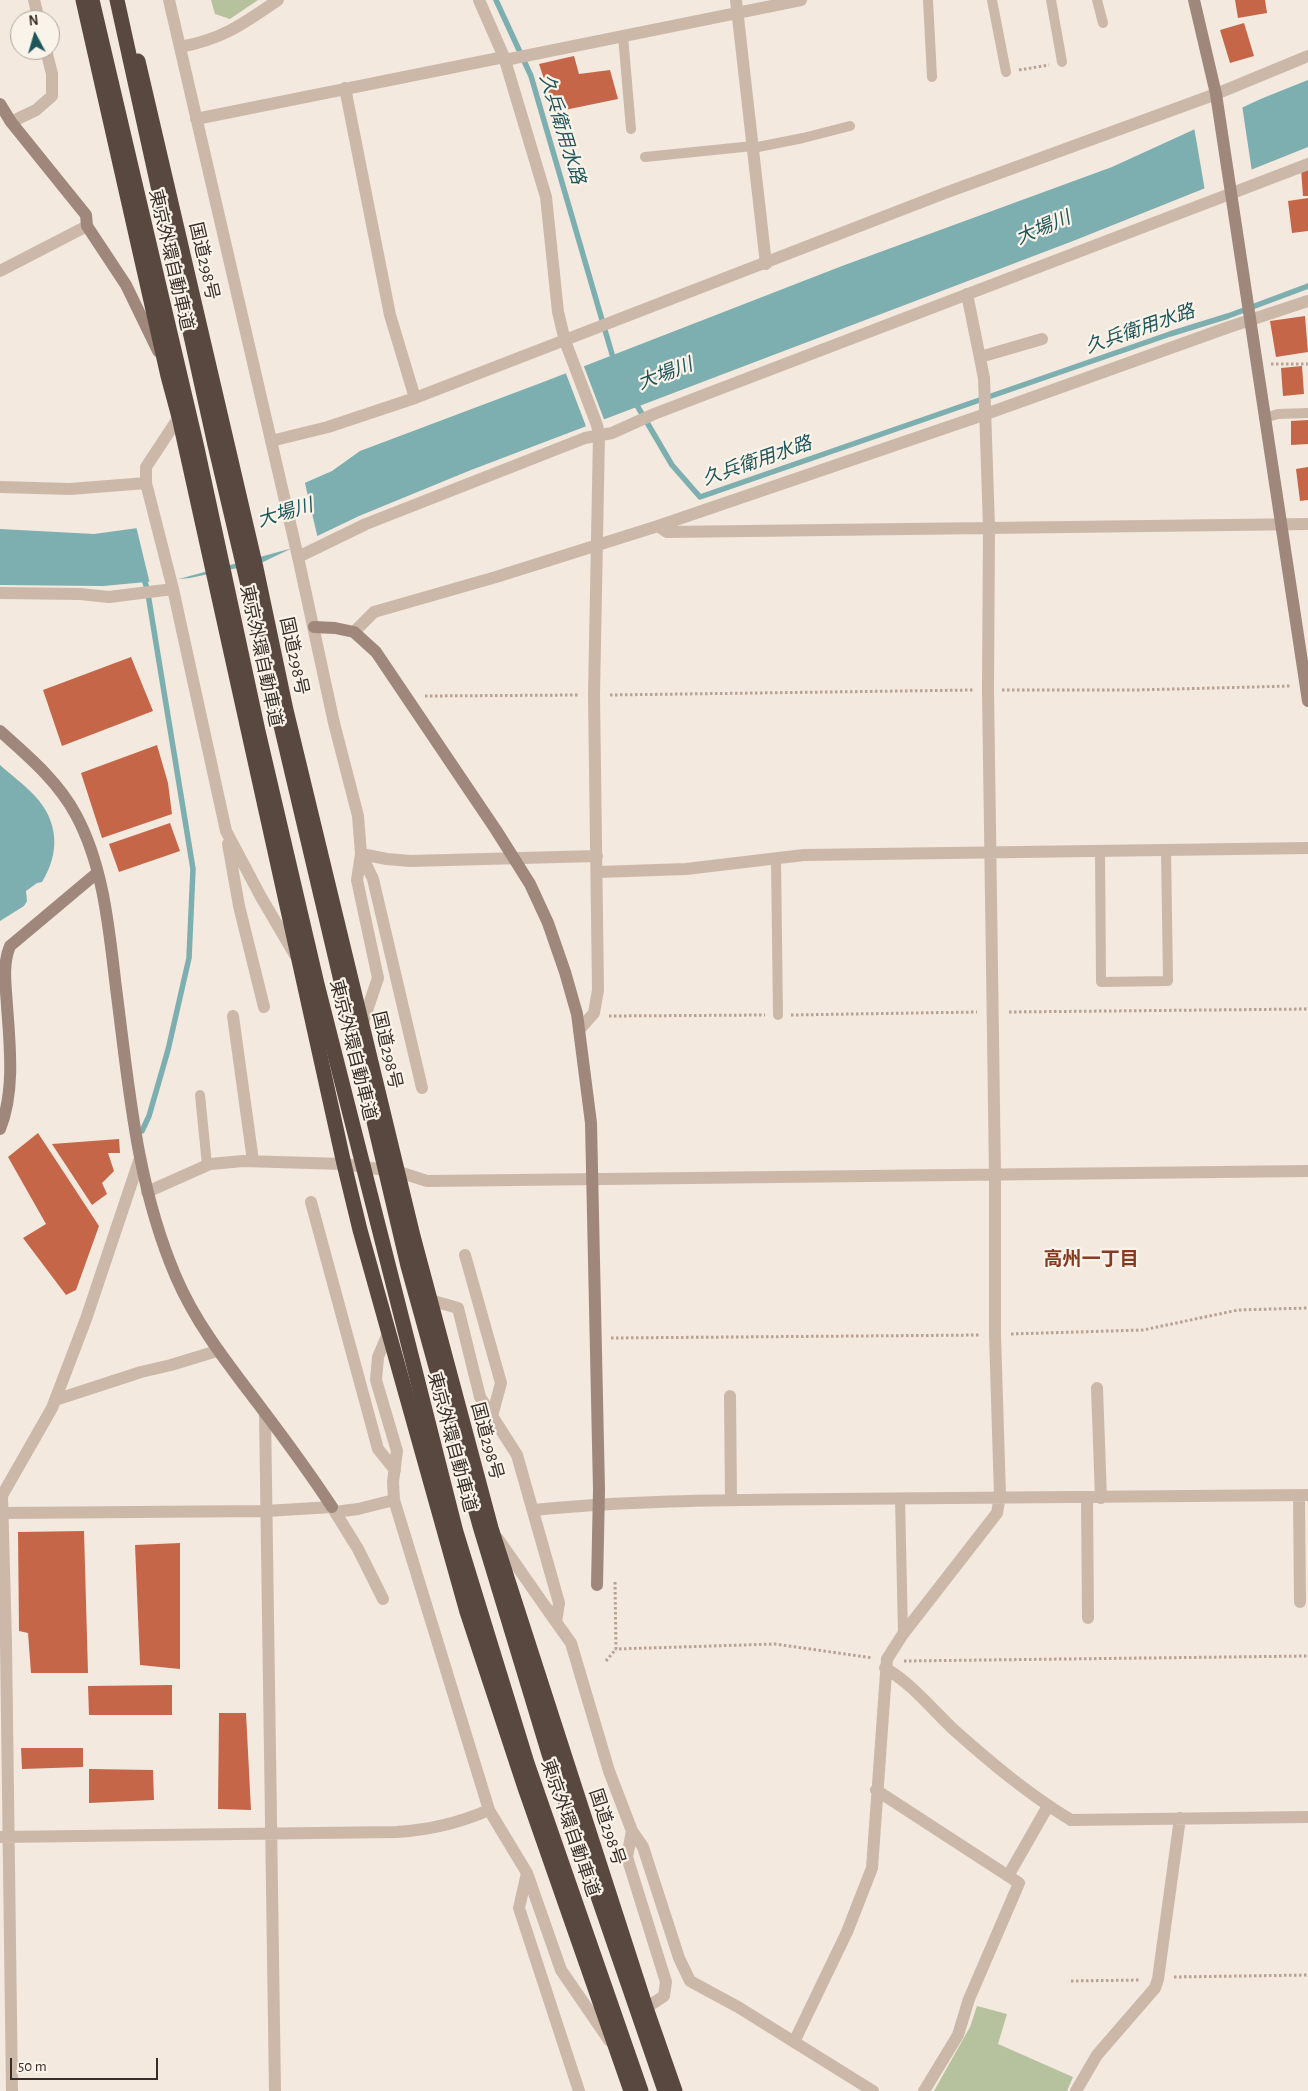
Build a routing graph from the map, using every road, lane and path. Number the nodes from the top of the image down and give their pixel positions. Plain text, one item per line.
1 (83, 0) edge
2 (92, 0) edge
3 (117, 0) edge
4 (124, 0) edge
5 (169, 0) edge
6 (278, 0) edge
7 (479, 0) edge
8 (801, 0) edge
9 (928, 0) edge
10 (992, 0) edge
11 (1050, 0) edge
12 (1097, 0) edge
13 (1194, 0) edge
14 (737, 6) edge
15 (1103, 23) dead end
16 (623, 36) junction
17 (180, 47) junction
18 (1308, 56) edge
19 (504, 59) junction
20 (48, 60) edge
21 (1062, 62) joint
22 (1006, 72) joint
23 (932, 77) dead end
24 (345, 88) junction
25 (1217, 100) junction
26 (0, 104) edge
27 (196, 119) junction
28 (12, 122) junction
29 (850, 126) dead end
30 (631, 129) dead end
31 (753, 147) junction
32 (645, 157) dead end
33 (1308, 164) edge
34 (1229, 188) junction
35 (87, 226) junction
36 (766, 264) junction
37 (0, 271) edge
38 (967, 294) junction
39 (1308, 301) edge
40 (1250, 321) junction
41 (1042, 338) dead end
42 (565, 341) junction
43 (980, 357) junction
44 (1270, 364) dead end
45 (1308, 364) edge
46 (168, 376) junction
47 (415, 398) junction
48 (1308, 413) edge
49 (986, 414) junction
50 (179, 417) junction
51 (1264, 418) junction
52 (598, 430) junction
53 (271, 441) junction
54 (146, 483) junction
55 (0, 487) edge
56 (1308, 524) edge
57 (1280, 525) junction
58 (658, 526) junction
59 (989, 527) junction
60 (596, 546) junction
61 (298, 558) junction
62 (173, 589) junction
63 (0, 593) edge
64 (314, 627) junction
65 (354, 632) junction
66 (1294, 686) dead end
67 (988, 690) junction
68 (594, 695) junction
69 (422, 696) dead end
70 (1308, 701) edge
71 (0, 731) edge
72 (226, 831) junction
73 (1308, 848) edge
74 (1166, 850) junction
75 (1100, 851) junction
76 (991, 852) junction
77 (361, 854) junction
78 (597, 856) junction
79 (514, 859) junction
80 (776, 860) junction
81 (598, 872) junction
82 (97, 873) junction
83 (299, 961) junction
84 (264, 1007) dead end
85 (1308, 1009) edge
86 (993, 1012) junction
87 (594, 1013) junction
88 (778, 1015) junction
89 (233, 1016) dead end
90 (362, 1025) junction
91 (579, 1030) junction
92 (422, 1088) dead end
93 (200, 1095) dead end
94 (0, 1129) edge
95 (140, 1161) junction
96 (253, 1161) junction
97 (344, 1164) junction
98 (207, 1165) junction
99 (1308, 1171) edge
100 (399, 1172) junction
101 (995, 1175) junction
102 (592, 1180) junction
103 (147, 1192) junction
104 (311, 1202) dead end
105 (465, 1255) dead end
106 (430, 1300) junction
107 (1308, 1308) edge
108 (389, 1331) junction
109 (996, 1335) junction
110 (596, 1339) junction
111 (217, 1351) junction
112 (1097, 1388) dead end
113 (730, 1396) dead end
114 (55, 1400) junction
115 (265, 1413) junction
116 (492, 1416) junction
117 (395, 1470) junction
118 (1303, 1495) edge
119 (1000, 1496) junction
120 (1, 1498) edge
121 (900, 1498) junction
122 (1087, 1498) junction
123 (1101, 1498) junction
124 (394, 1500) junction
125 (731, 1500) junction
126 (599, 1504) junction
127 (333, 1510) junction
128 (534, 1510) junction
129 (266, 1511) junction
130 (3, 1513) junction
131 (491, 1528) junction
132 (597, 1585) dead end
133 (383, 1599) dead end
134 (1300, 1602) dead end
135 (1088, 1618) dead end
136 (556, 1622) junction
137 (903, 1634) junction
138 (616, 1649) dead end
139 (606, 1661) dead end
140 (885, 1668) junction
141 (876, 1790) junction
142 (1048, 1806) junction
143 (489, 1810) junction
144 (1308, 1817) edge
145 (1180, 1818) junction
146 (632, 1831) junction
147 (271, 1834) junction
148 (5, 1837) edge
149 (526, 1873) junction
150 (1008, 1876) junction
151 (1308, 1975) edge
152 (1158, 1979) junction
153 (1071, 1981) dead end
154 (646, 2008) junction
155 (794, 2042) junction
156 (615, 2048) junction
157 (12, 2091) edge
158 (275, 2091) edge
159 (579, 2091) edge
160 (631, 2091) edge
161 (641, 2091) edge
162 (665, 2091) edge
163 (675, 2091) edge
164 (873, 2091) edge
165 (924, 2091) edge
166 (1076, 2091) edge

1 - 46 highway
2 - 161 highway, 東京外環自動車道, bridge
3 - 162 highway, 東京外環自動車道, bridge
4 - 90 highway, 国道298号
5 - 17 street
6 - 17 street
7 - 19 street
8 - 14 street
9 - 23 lane
10 - 22 lane
11 - 21 lane
12 - 15 lane
13 - 25 street
14 - 16 street
14 - 31 street
16 - 19 street
16 - 30 lane
17 - 27 street
18 - 25 street
19 - 24 street
19 - 42 street
20 - 28 street
21 - 22 path
24 - 27 street
24 - 47 street
25 - 34 street
25 - 36 street
26 - 28 street
27 - 53 street
28 - 35 street
29 - 31 lane
31 - 32 lane
31 - 36 street
33 - 34 street
34 - 38 street
34 - 40 street
35 - 37 street
35 - 46 street
36 - 42 street
38 - 43 street
38 - 52 street
39 - 40 street
40 - 49 street
40 - 51 street
41 - 43 street
42 - 47 street
42 - 52 street
43 - 49 street
44 - 45 path
46 - 50 highway
47 - 53 street
48 - 51 lane
49 - 58 street
49 - 59 street
50 - 54 street
50 - 83 highway
51 - 57 street
52 - 60 street
52 - 61 street
53 - 61 street
54 - 55 street
54 - 62 street
56 - 57 street
57 - 59 street
57 - 70 street
58 - 59 street
58 - 60 street
59 - 67 street
60 - 65 street
60 - 68 street
61 - 64 street
62 - 63 street
62 - 72 street
64 - 65 street
64 - 77 street
65 - 79 street
66 - 67 path
67 - 68 path
67 - 76 street
68 - 69 path
68 - 78 street
71 - 82 street
72 - 83 street
72 - 84 street
73 - 74 street
74 - 75 street
74 - 75 lane
75 - 76 street
76 - 80 street
76 - 86 street
77 - 79 street
77 - 90 street
77 - 92 street
78 - 79 street
78 - 81 street
79 - 91 street
80 - 81 street
80 - 88 lane
81 - 87 street
82 - 94 street
82 - 95 street
83 - 97 highway
85 - 86 path
86 - 88 path
86 - 101 street
87 - 88 path
87 - 91 street
89 - 96 street
90 - 100 highway, 国道298号
91 - 102 street
93 - 98 lane
95 - 103 street
95 - 114 street
96 - 97 street
96 - 98 street
97 - 100 street
97 - 108 highway
98 - 103 street
99 - 101 street
100 - 102 street
100 - 106 highway, 国道298号
101 - 102 street
101 - 109 street
102 - 110 street
103 - 111 street
104 - 117 street
105 - 116 street
106 - 116 street
106 - 131 highway, 国道298号
107 - 109 path
108 - 117 street
108 - 156 highway
109 - 110 path
109 - 119 street
110 - 126 street
111 - 114 street
111 - 115 street
112 - 123 street
113 - 125 street
114 - 120 street
115 - 127 street
115 - 129 street
116 - 128 street
117 - 124 street
118 - 123 street
118 - 134 street
119 - 121 street
119 - 122 street
119 - 137 street
120 - 130 street
121 - 125 street
121 - 137 lane
122 - 123 street
122 - 135 street
124 - 127 street
124 - 143 street
125 - 126 street
126 - 128 street
126 - 132 street
127 - 129 street
127 - 133 street
128 - 136 street
129 - 130 street
129 - 147 street
130 - 148 street
131 - 136 street
131 - 154 highway, 国道298号
136 - 146 street
137 - 140 street
138 - 139 path
140 - 141 street
140 - 142 street
141 - 150 street
141 - 155 street
142 - 145 street
142 - 150 street
143 - 147 street
143 - 149 street
144 - 145 street
145 - 152 street
146 - 154 street
146 - 155 street
147 - 148 street
147 - 158 street
148 - 157 street
149 - 156 street
149 - 159 street
150 - 165 street
151 - 152 path
152 - 153 path
152 - 166 street
154 - 163 highway, 国道298号
155 - 164 street
156 - 160 highway

